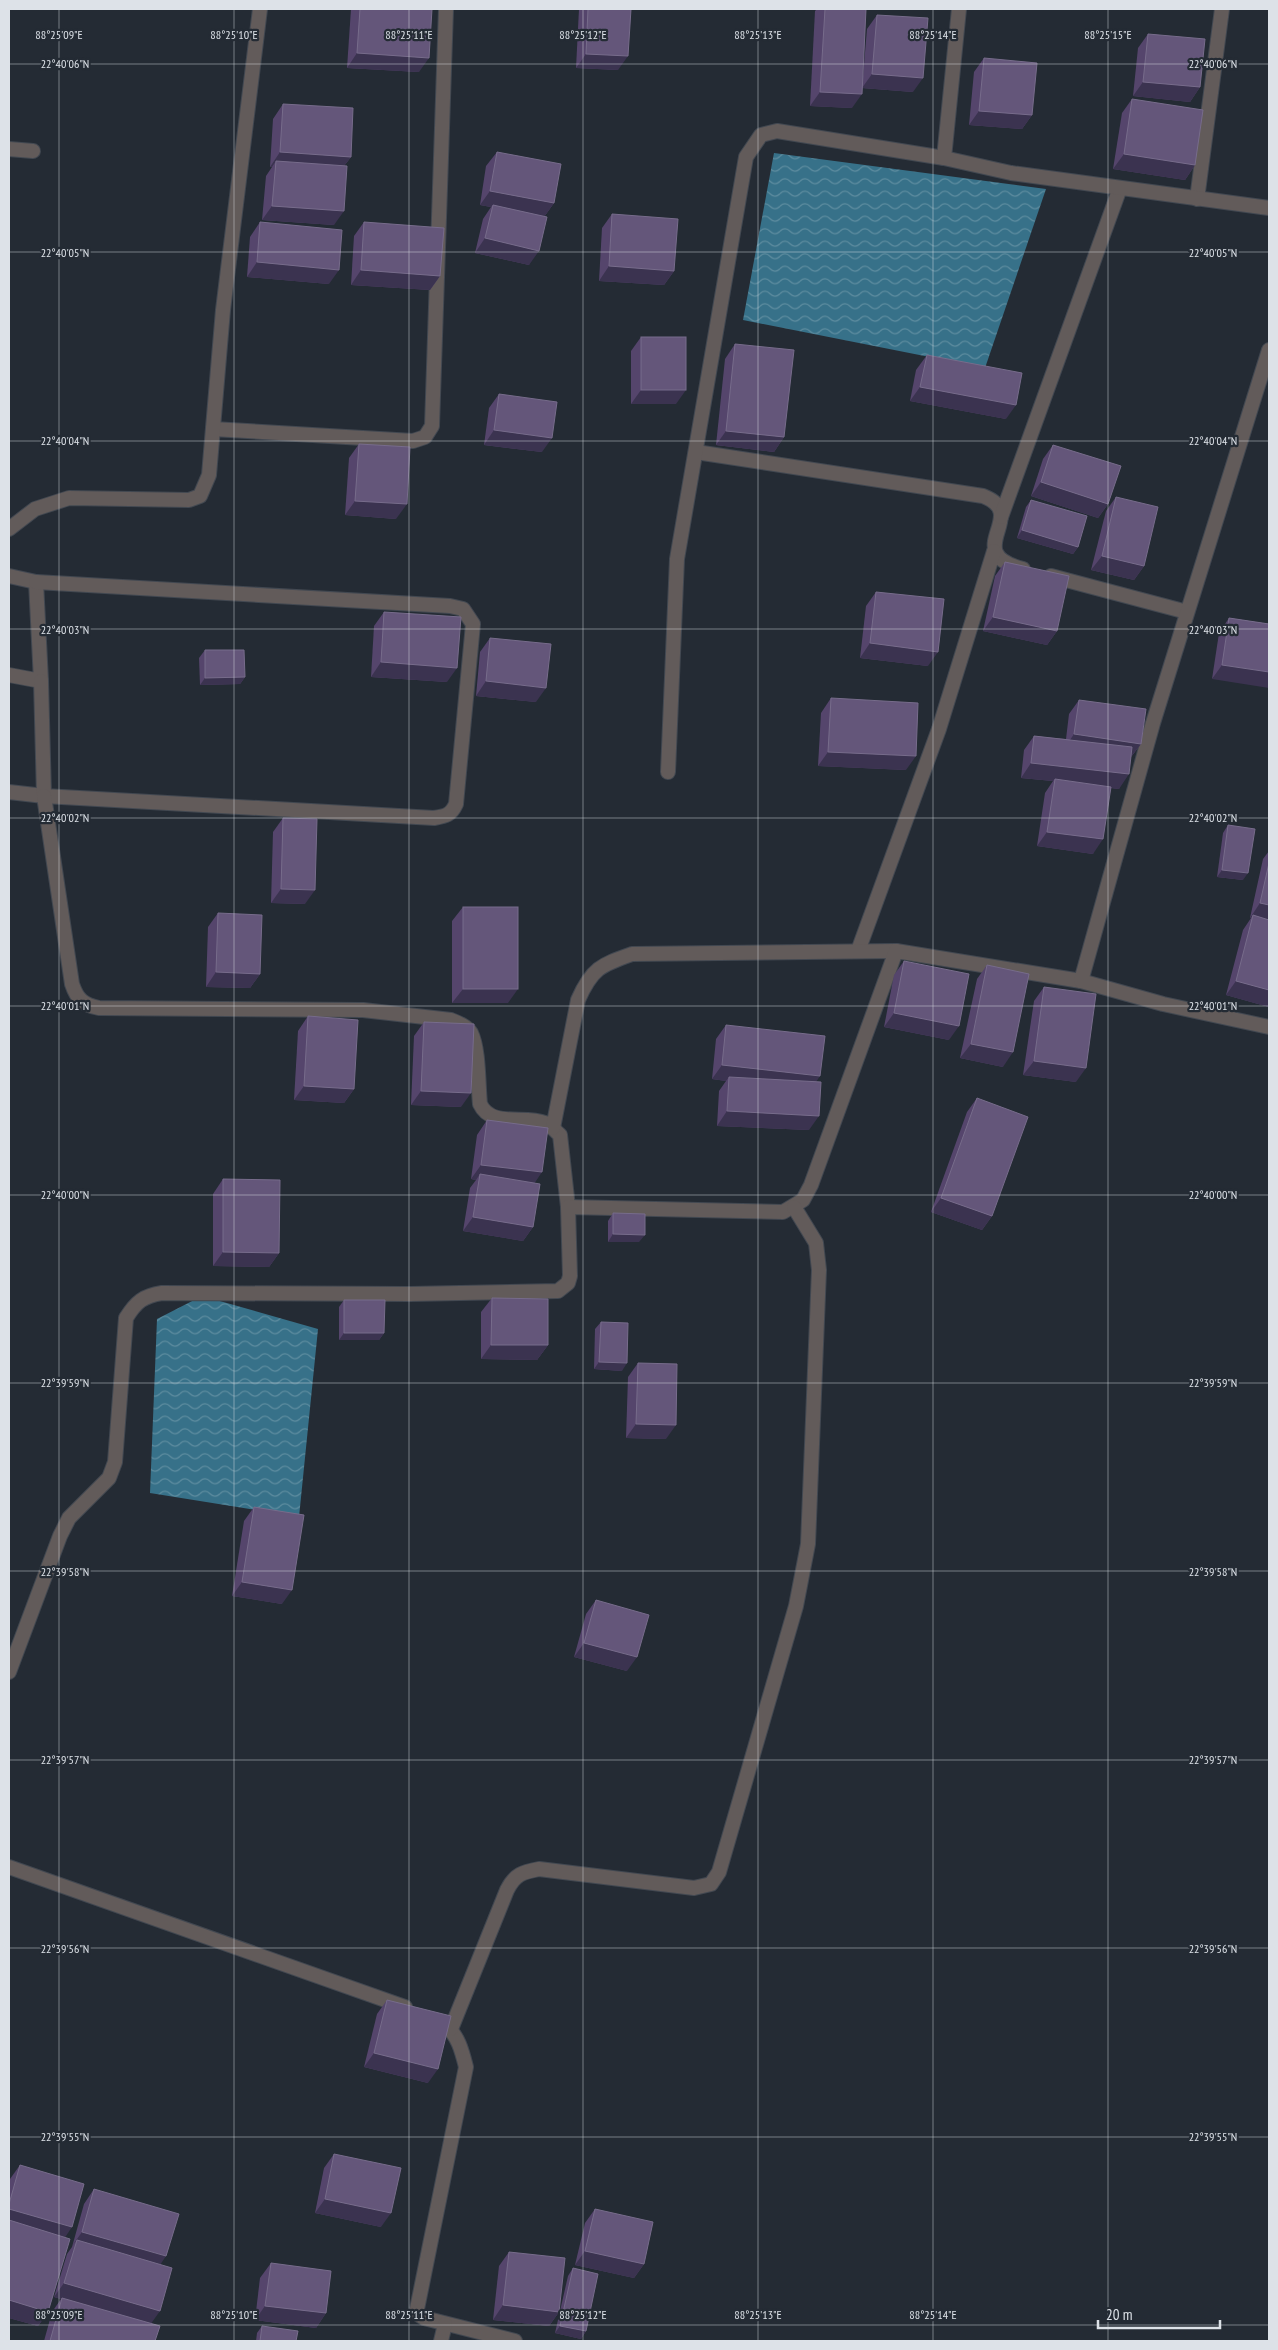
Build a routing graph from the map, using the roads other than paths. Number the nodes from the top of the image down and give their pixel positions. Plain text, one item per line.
1 (260, 9) edge
2 (446, 9) edge
3 (959, 9) edge
4 (1222, 9) edge
5 (9, 149) edge
6 (33, 151) dead end
7 (944, 158) junction
8 (1120, 188) junction
9 (1197, 199) junction
10 (1269, 208) edge
11 (1269, 350) edge
12 (213, 428) junction
13 (696, 452) junction
14 (1001, 517) junction
15 (9, 529) edge
16 (994, 551) junction
17 (9, 576) edge
18 (36, 582) junction
19 (1187, 612) junction
20 (9, 675) edge
21 (41, 681) junction
22 (668, 772) dead end
23 (9, 792) edge
24 (44, 796) junction
25 (896, 951) junction
26 (858, 952) junction
27 (1081, 981) junction
28 (1269, 1026) edge
29 (553, 1128) junction
30 (568, 1207) junction
31 (794, 1207) junction
32 (9, 1672) edge
33 (9, 1869) edge
34 (414, 2010) edge
35 (430, 2017) edge
36 (451, 2029) junction
37 (445, 2324) junction
38 (441, 2341) edge
39 (515, 2341) edge

1 - 12 street
2 - 12 street
3 - 7 street
4 - 9 street
5 - 6 street
7 - 8 street
7 - 13 street
8 - 9 street
8 - 14 street
9 - 10 street
11 - 19 street
12 - 15 street
13 - 14 street
13 - 22 street
14 - 16 street
16 - 19 street
16 - 26 street
17 - 18 street
18 - 21 street
18 - 24 street
19 - 27 street
20 - 21 street
21 - 24 street
23 - 24 street
24 - 29 street
25 - 26 street
25 - 27 street
25 - 31 street
26 - 29 street
27 - 28 street
29 - 30 street
30 - 31 street
30 - 32 street
31 - 36 street
33 - 34 street
35 - 36 street
36 - 37 street
37 - 38 street
37 - 39 street

